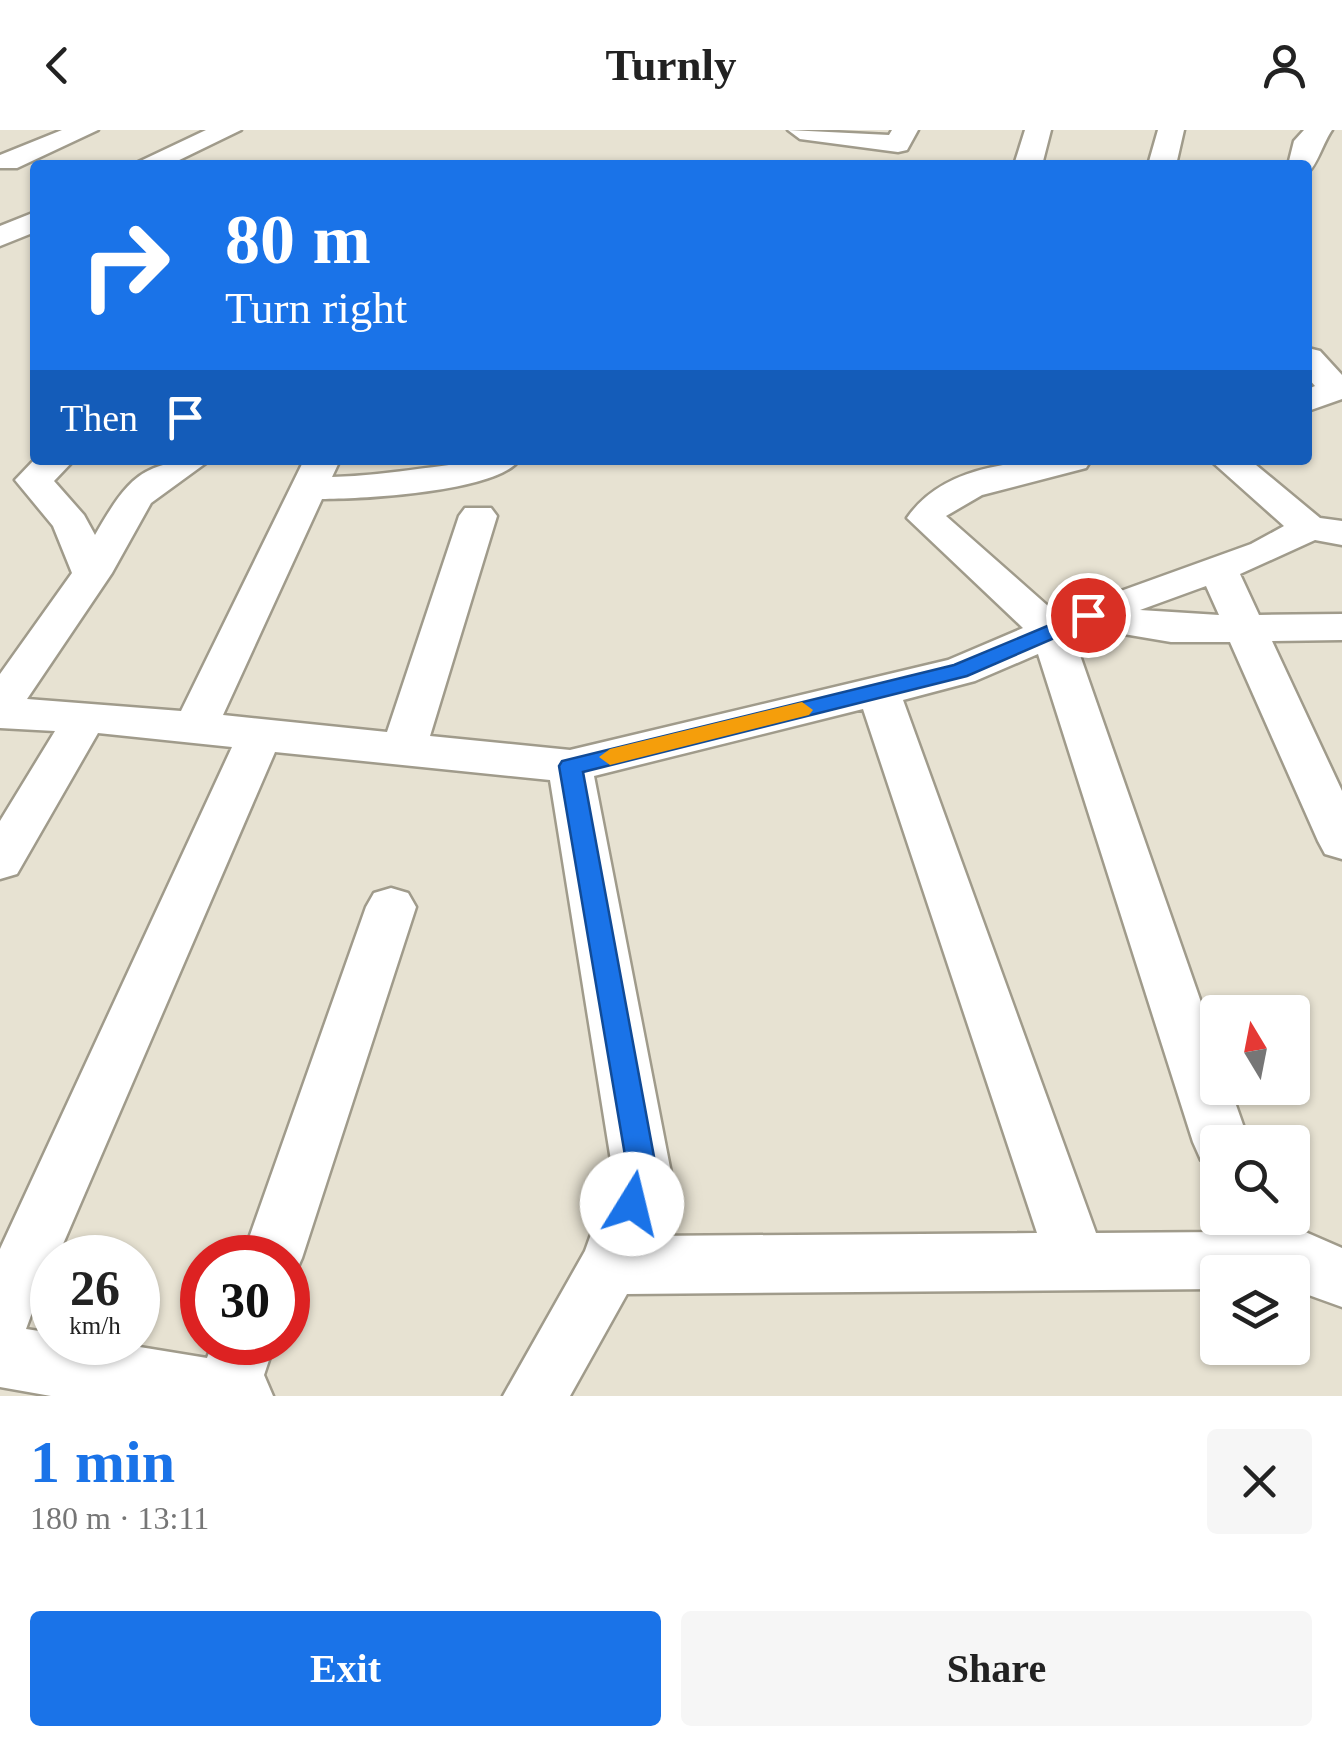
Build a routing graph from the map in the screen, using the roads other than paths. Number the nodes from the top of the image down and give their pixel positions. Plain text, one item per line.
1 (85, 130) edge
2 (228, 130) edge
3 (905, 130) edge
4 (1038, 130) edge
5 (1172, 130) edge
6 (1319, 130) edge
7 (800, 131) edge
8 (158, 160) edge
9 (1029, 160) edge
10 (1163, 160) edge
11 (1303, 160) edge
12 (7, 162) dead end
13 (30, 224) edge
14 (0, 238) edge
15 (1312, 362) edge
16 (1312, 399) edge
17 (50, 465) edge
18 (184, 465) edge
19 (488, 465) edge
20 (1055, 465) edge
21 (1235, 465) edge
22 (314, 474) edge
23 (478, 516) dead end
24 (1326, 531) edge
25 (1218, 569) junction
26 (92, 573) junction
27 (1070, 623) junction
28 (1342, 627) edge
29 (1246, 632) junction
30 (878, 691) junction
31 (0, 710) edge
32 (86, 718) junction
33 (195, 728) junction
34 (260, 735) junction
35 (403, 750) junction
36 (570, 766) junction
37 (1342, 841) edge
38 (0, 861) edge
39 (391, 907) dead end
40 (1216, 1125) edge
41 (280, 1235) edge
42 (1253, 1239) edge
43 (1076, 1262) junction
44 (610, 1265) junction
45 (1342, 1278) edge
46 (0, 1318) edge
47 (0, 1356) edge
48 (237, 1377) edge
49 (535, 1396) edge

1 - 12 street
2 - 8 street
3 - 7 street
4 - 9 street
5 - 10 street
6 - 11 street
13 - 14 street
15 - 16 street
17 - 26 street
18 - 26 street
19 - 22 street
20 - 27 street
21 - 24 street
22 - 33 street
23 - 35 street
24 - 25 street
25 - 27 street
25 - 29 street
26 - 31 street
27 - 29 street
27 - 30 street
27 - 40 street
28 - 29 street
29 - 37 street
30 - 36 street
30 - 43 street
31 - 32 street
32 - 33 street
32 - 38 street
33 - 34 street
34 - 35 street
34 - 46 street
35 - 36 street
36 - 44 street
39 - 41 street
42 - 43 street
42 - 45 street
43 - 44 street
44 - 49 street
47 - 48 street

